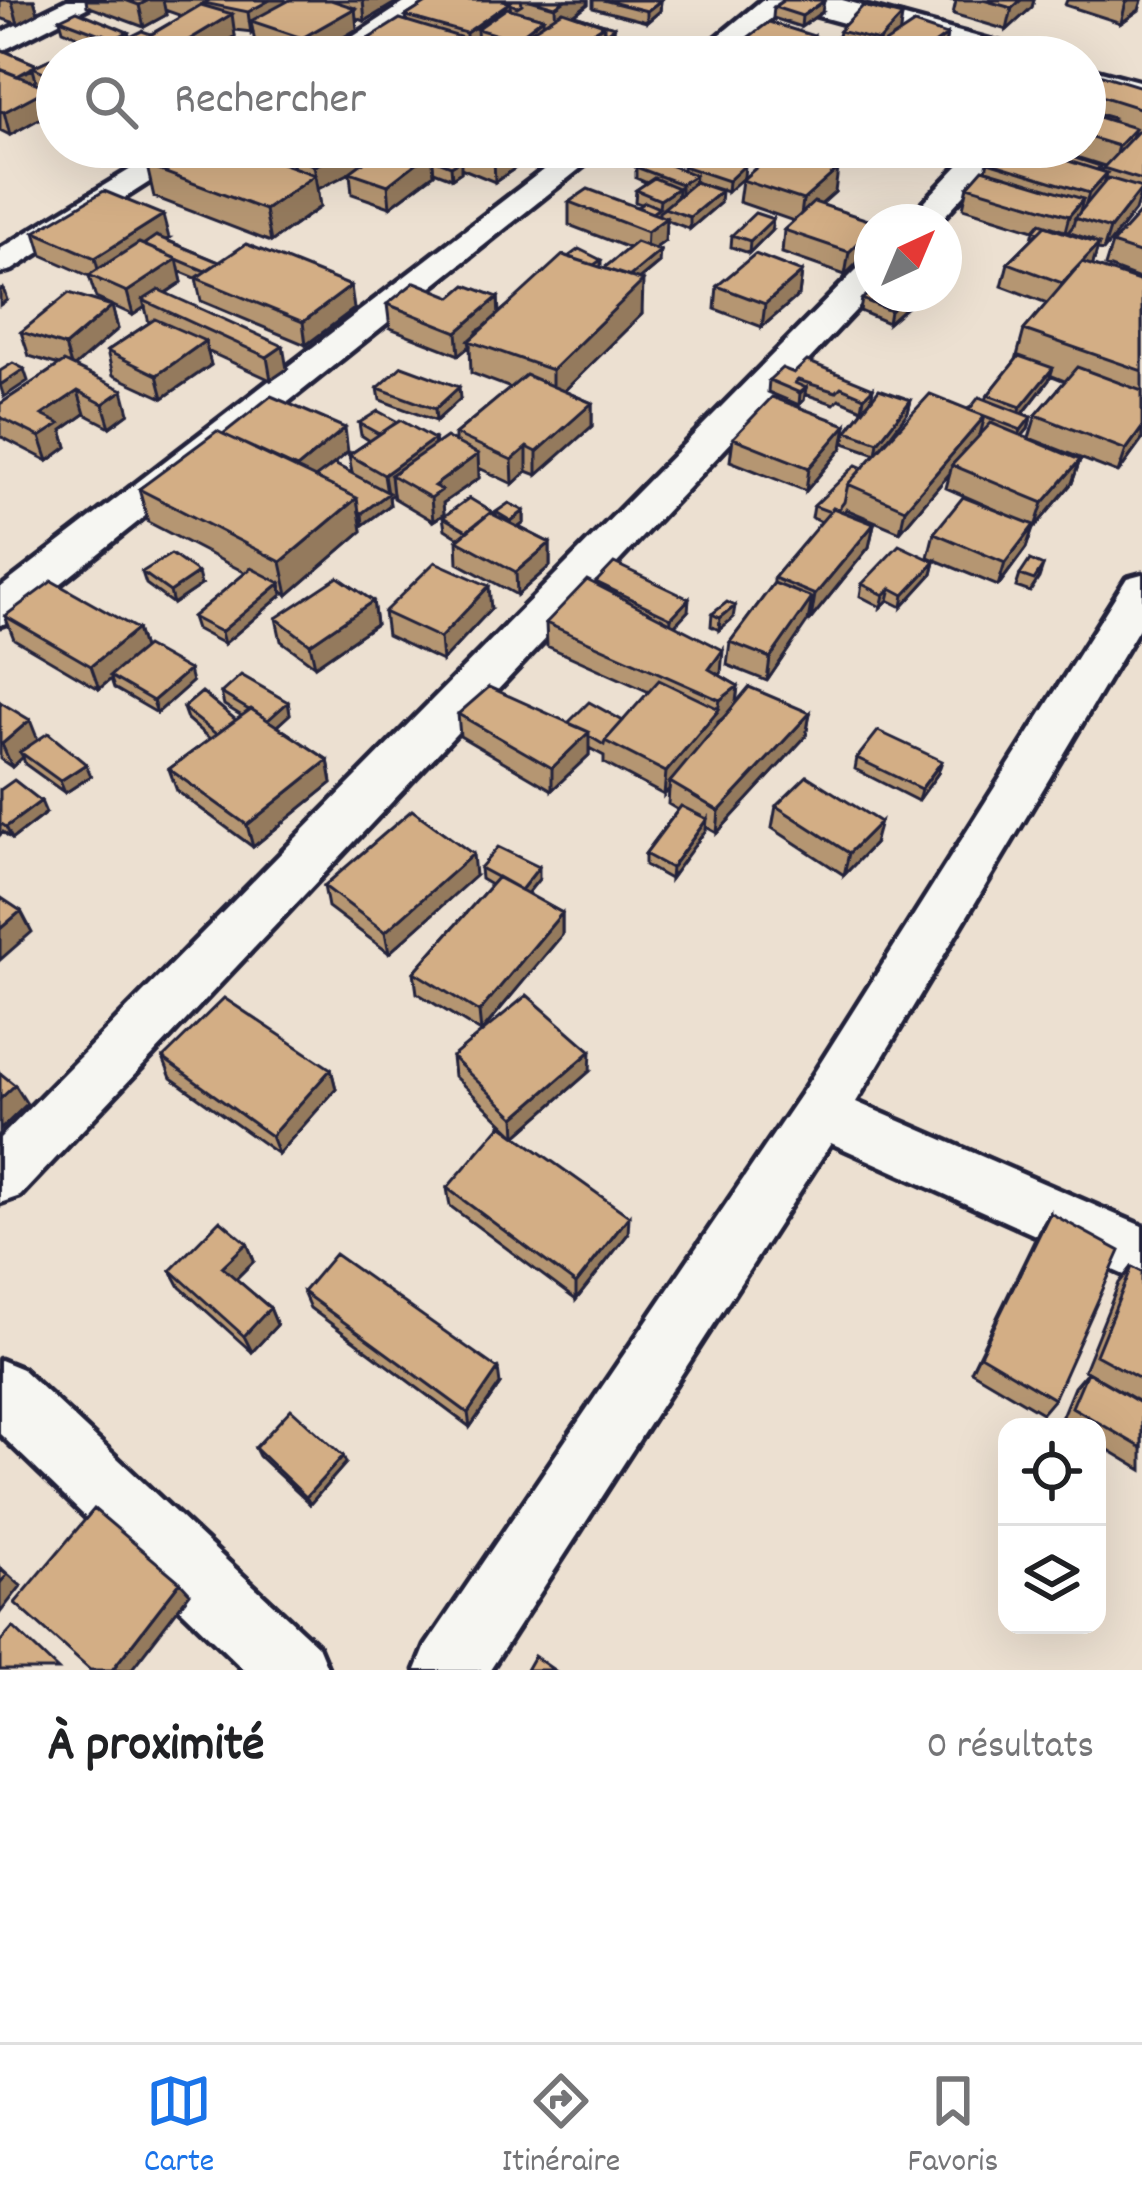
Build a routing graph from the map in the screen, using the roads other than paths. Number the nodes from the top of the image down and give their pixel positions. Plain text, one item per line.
1 (88, 0) edge
2 (428, 0) edge
3 (779, 0) edge
4 (802, 0) edge
5 (369, 36) edge
6 (733, 36) edge
7 (933, 36) edge
8 (0, 44) edge
9 (1106, 84) edge
10 (1142, 94) edge
11 (155, 168) edge
12 (565, 168) edge
13 (974, 168) edge
14 (939, 204) edge
15 (0, 263) edge
16 (854, 292) edge
17 (1142, 588) edge
18 (0, 610) edge
19 (820, 1112) junction
20 (0, 1177) edge
21 (1142, 1255) edge
22 (0, 1391) edge
23 (294, 1670) edge
24 (450, 1670) edge

1 - 8 street
2 - 5 street
3 - 6 street
4 - 7 street
9 - 10 street
11 - 15 street
12 - 18 street
13 - 14 street
16 - 20 street
17 - 19 street
19 - 21 street
19 - 24 street
22 - 23 street

